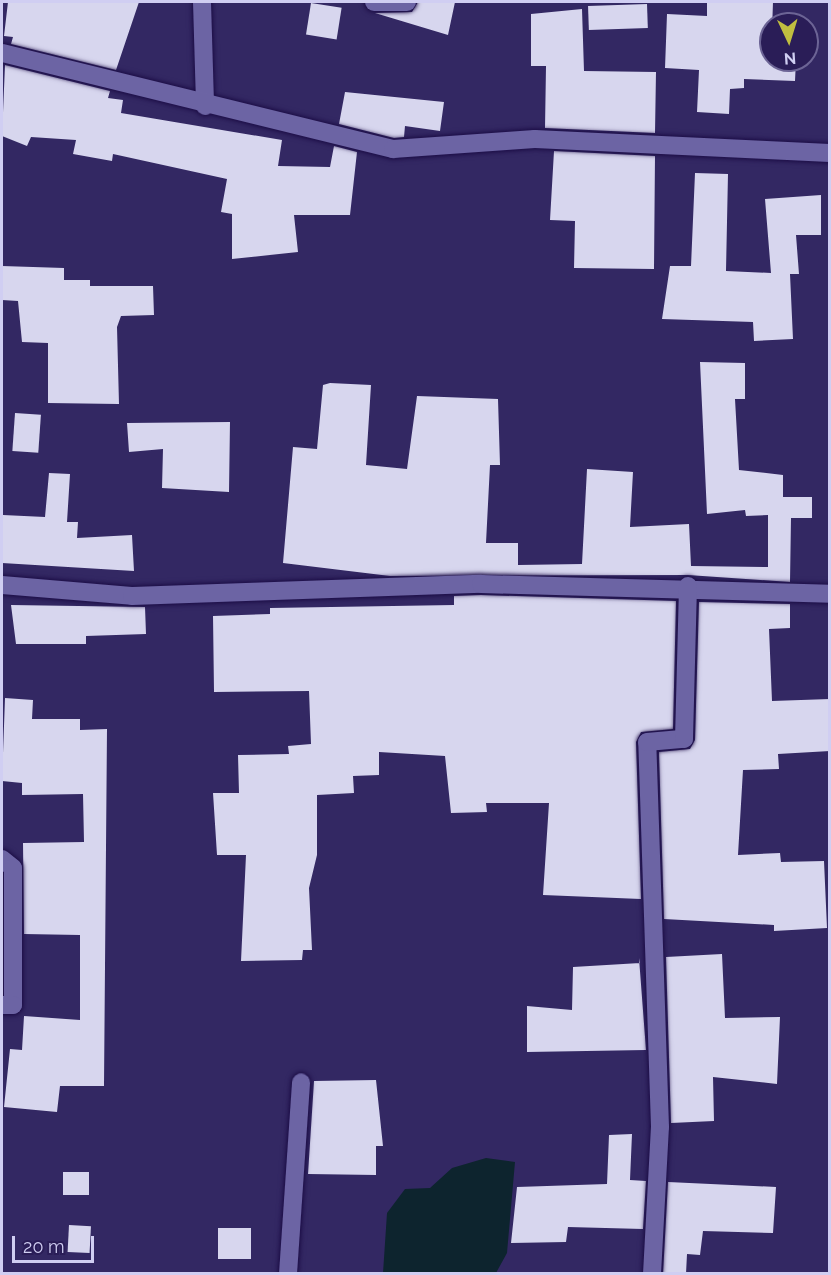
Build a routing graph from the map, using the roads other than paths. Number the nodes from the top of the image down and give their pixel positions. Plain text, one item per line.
1 (202, 2) edge
2 (374, 2) edge
3 (407, 2) edge
4 (2, 53) edge
5 (205, 106) junction
6 (830, 153) edge
7 (2, 585) edge
8 (688, 586) junction
9 (830, 594) edge
10 (2, 859) edge
11 (2, 1005) edge
12 (302, 1082) dead end
13 (288, 1274) edge
14 (652, 1274) edge

1 - 5 street
2 - 3 street
4 - 5 street
5 - 6 street
7 - 8 street
8 - 9 street
8 - 14 street
10 - 11 street
12 - 13 street

